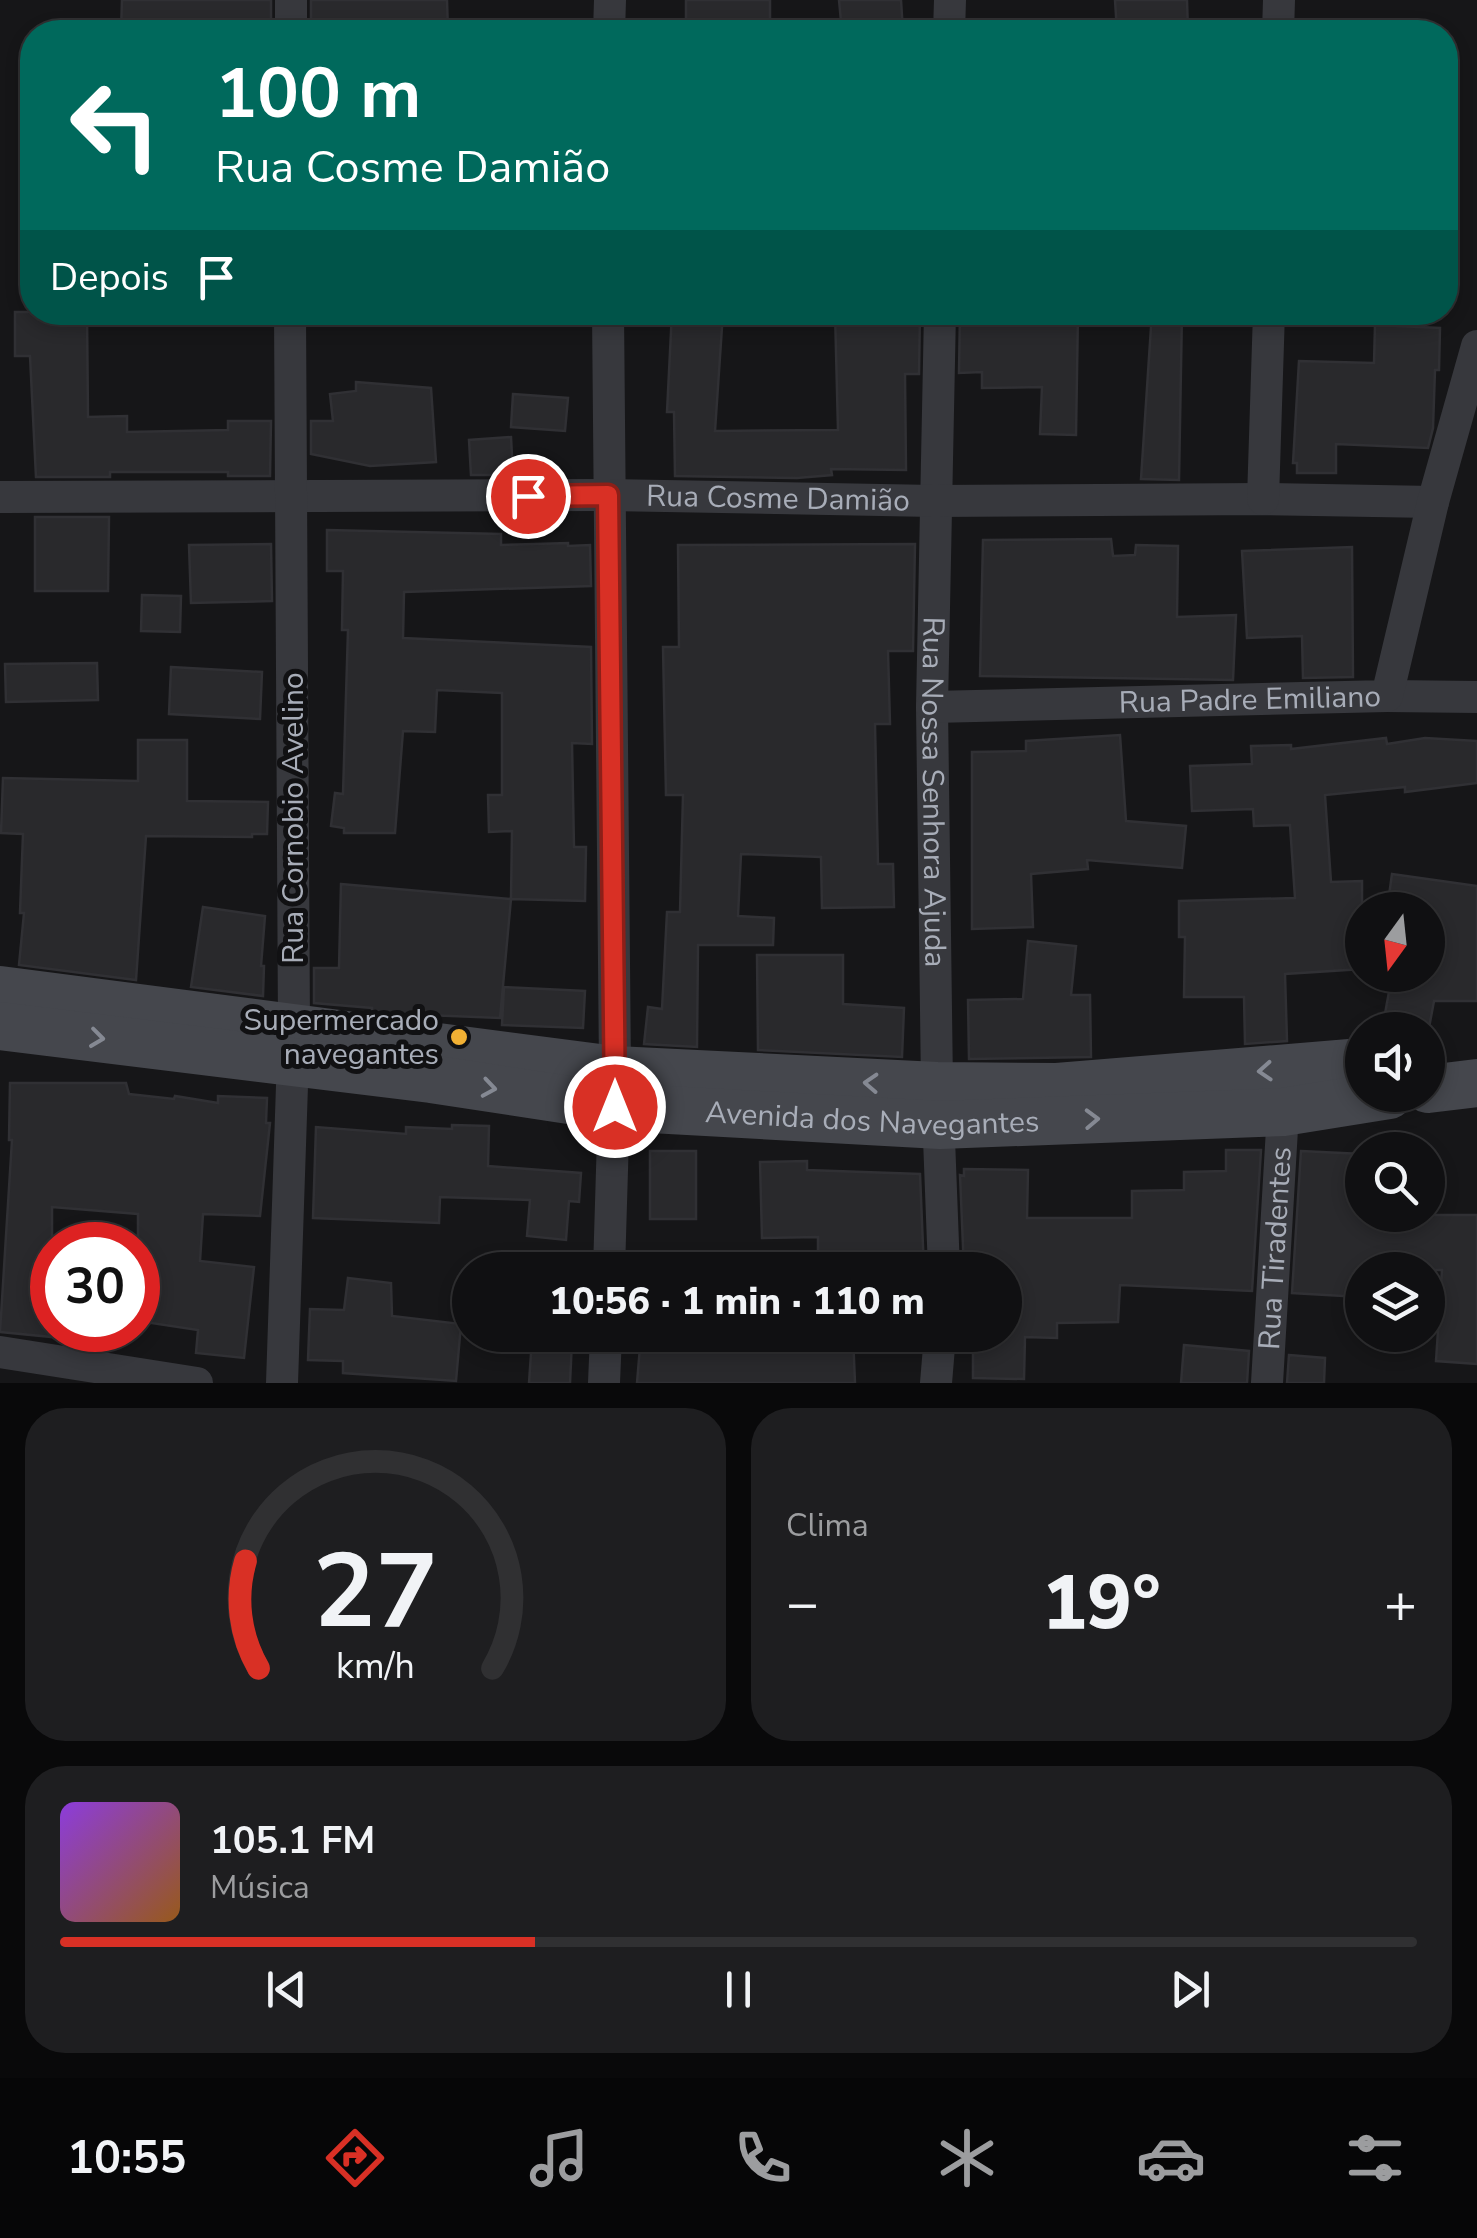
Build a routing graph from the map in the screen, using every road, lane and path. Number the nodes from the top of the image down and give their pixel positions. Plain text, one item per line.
1 (290, 325) edge
2 (608, 325) edge
3 (940, 325) edge
4 (1270, 325) edge
5 (1477, 346) edge
6 (608, 495) junction
7 (0, 497) edge
8 (290, 498) junction
9 (1264, 499) junction
10 (934, 501) junction
11 (1433, 502) junction
12 (1386, 696) junction
13 (1477, 697) edge
14 (932, 707) junction
15 (0, 990) edge
16 (0, 1026) edge
17 (293, 1044) junction
18 (1477, 1050) edge
19 (1445, 1054) edge
20 (1345, 1063) edge
21 (1477, 1083) edge
22 (1445, 1087) edge
23 (615, 1088) junction
24 (1345, 1102) edge
25 (939, 1106) junction
26 (1283, 1112) junction
27 (609, 1252) edge
28 (943, 1252) edge
29 (0, 1352) edge
30 (605, 1352) edge
31 (939, 1352) edge
32 (197, 1383) edge
33 (282, 1383) edge
34 (604, 1383) edge
35 (936, 1383) edge
36 (1267, 1383) edge

1 - 8 street, Rua Cornobio Avelino
2 - 6 street
3 - 10 street, Rua Nossa Senhora Ajuda
4 - 9 street
5 - 11 street, Rua Padre Emiliano
6 - 8 street, Rua Cosme Damião
6 - 10 street, Rua Cosme Damião
6 - 23 street
7 - 8 street, Rua Cosme Damião
8 - 17 street, Rua Cornobio Avelino
9 - 10 street, Rua Cosme Damião
9 - 11 street, Rua Cosme Damião
10 - 14 street, Rua Nossa Senhora Ajuda
11 - 12 street, Rua Padre Emiliano
12 - 13 street
12 - 14 street, Rua Padre Emiliano
14 - 25 street, Rua Nossa Senhora Ajuda
15 - 17 main road, Avenida dos Navegantes
16 -> 17 main road, Avenida dos Navegantes
17 - 23 main road, Avenida dos Navegantes
17 - 33 street, Rua Cornobio Avelino
18 - 19 main road
20 -> 25 main road, Avenida dos Navegantes
21 - 22 main road
23 - 25 main road, Avenida dos Navegantes
23 - 27 street
24 - 26 main road, Avenida dos Navegantes
25 -> 26 main road, Avenida dos Navegantes
25 - 28 street, Rua Nossa Senhora Ajuda
26 - 36 street, Rua Tiradentes
29 - 32 street
30 - 34 street
31 - 35 street

